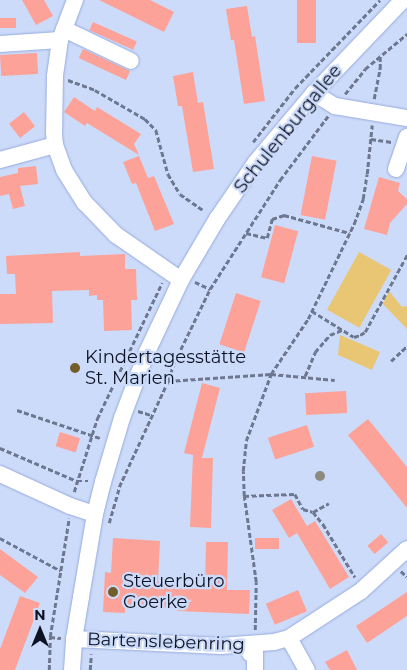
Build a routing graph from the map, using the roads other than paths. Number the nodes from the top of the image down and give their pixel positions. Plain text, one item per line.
1 (75, 0) edge
2 (403, 0) edge
3 (62, 34) junction
4 (0, 44) edge
5 (131, 62) dead end
6 (314, 93) junction
7 (407, 118) edge
8 (407, 138) edge
9 (55, 145) junction
10 (0, 160) edge
11 (396, 169) dead end
12 (181, 280) junction
13 (0, 474) edge
14 (95, 514) junction
15 (407, 549) edge
16 (289, 638) junction
17 (74, 639) junction
18 (250, 644) junction
19 (72, 670) edge
20 (255, 670) edge
21 (307, 670) edge

1 - 3 street
2 - 6 street, Schulenburgallee
3 - 4 street
3 - 5 street
3 - 9 street
6 - 7 street
6 - 12 street, Schulenburgallee
8 - 11 street
9 - 10 street
9 - 12 street
12 - 14 street, Schulenburgallee
13 - 14 street
14 - 17 street, Schulenburgallee
15 - 16 street, Bartenslebenring
16 - 18 street, Bartenslebenring
16 - 21 street
17 - 18 street, Bartenslebenring
17 - 19 street, Schulenburgallee
18 - 20 street

